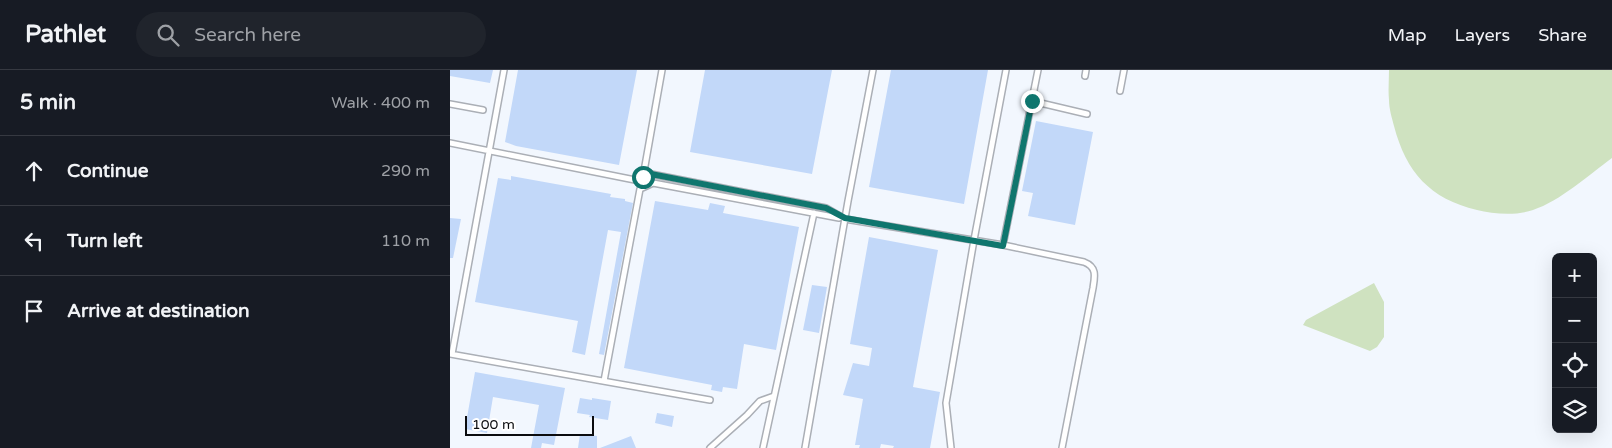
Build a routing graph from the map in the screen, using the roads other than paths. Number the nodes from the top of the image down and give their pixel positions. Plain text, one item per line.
1 (504, 70) edge
2 (662, 70) edge
3 (873, 70) edge
4 (1006, 70) edge
5 (1038, 70) edge
6 (1124, 70) edge
7 (1120, 90) dead end
8 (1032, 101) junction
9 (450, 104) edge
10 (483, 110) dead end
11 (1086, 114) dead end
12 (450, 144) edge
13 (489, 151) junction
14 (643, 177) junction
15 (814, 213) junction
16 (845, 218) junction
17 (974, 240) junction
18 (1003, 246) junction
19 (451, 354) edge
20 (604, 380) junction
21 (774, 396) junction
22 (710, 400) dead end
23 (710, 448) edge
24 (763, 448) edge
25 (804, 448) edge
26 (951, 448) edge
27 (1062, 448) edge

1 - 13 lane
2 - 14 lane
3 - 16 lane
4 - 17 lane
5 - 8 lane
6 - 7 lane
8 - 11 lane
8 - 18 lane
9 - 10 lane
12 - 13 lane
13 - 14 lane
13 - 19 lane
14 - 16 lane
15 - 16 lane
15 - 20 lane
15 - 21 lane
16 - 17 lane
16 - 25 lane
17 - 18 lane
17 - 26 lane
18 - 27 lane
19 - 20 lane
20 - 22 lane
21 - 23 lane
21 - 24 lane

